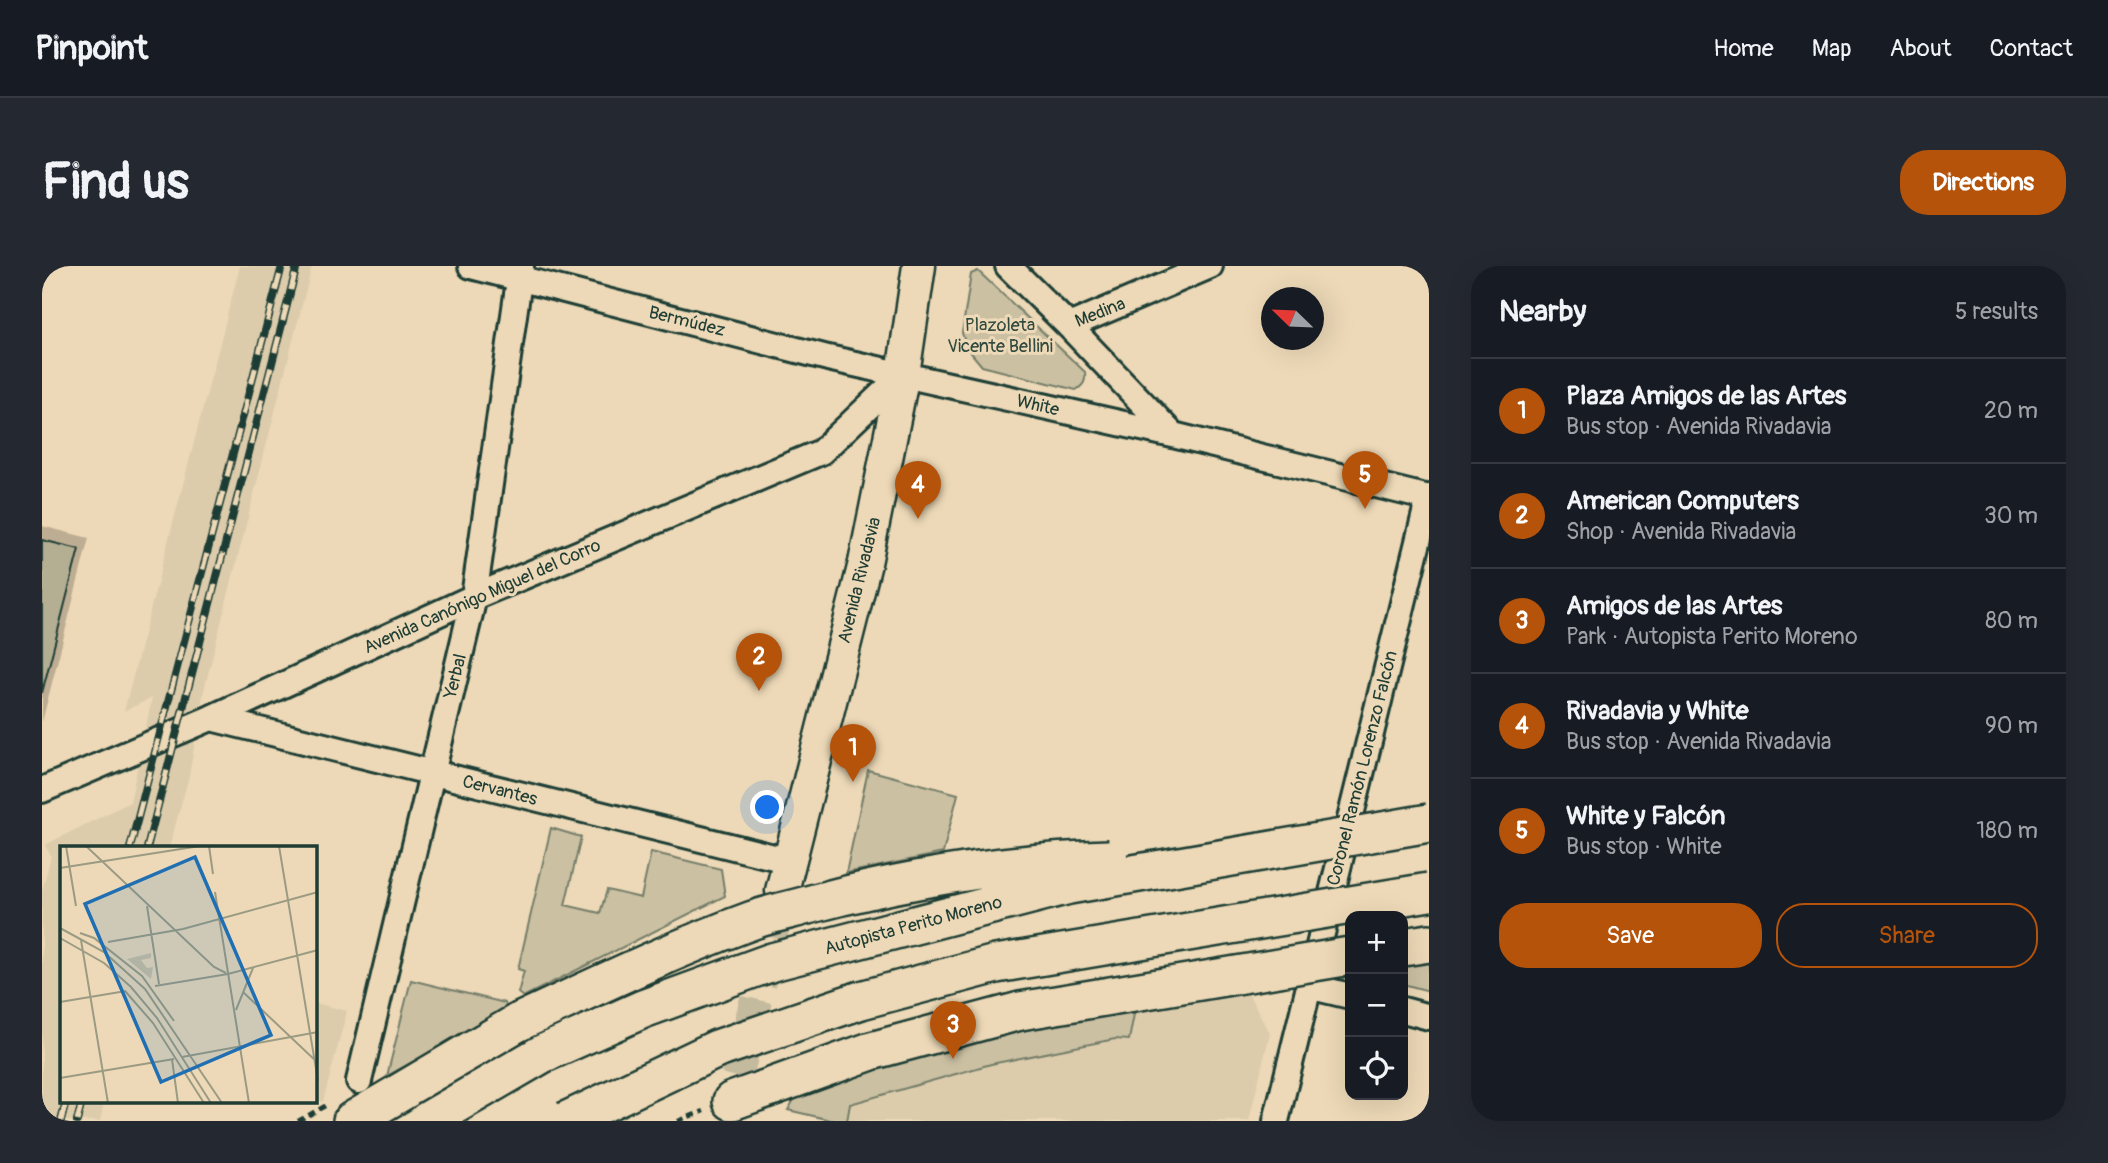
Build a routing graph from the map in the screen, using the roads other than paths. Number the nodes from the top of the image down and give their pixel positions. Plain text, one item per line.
1 (471, 266) edge
2 (919, 266) edge
3 (1008, 266) edge
4 (1210, 266) edge
5 (520, 272) edge
6 (1069, 326) junction
7 (903, 374) junction
8 (1173, 435) junction
9 (1429, 498) edge
10 (474, 597) junction
11 (211, 718) junction
12 (432, 773) junction
13 (42, 790) edge
14 (1429, 823) edge
15 (1229, 856) junction
16 (786, 876) joint
17 (1429, 892) edge
18 (1429, 943) edge
19 (1408, 946) edge
20 (1345, 957) edge
21 (1308, 986) junction
22 (1345, 995) edge
23 (1408, 1011) edge
24 (1429, 1017) edge
25 (359, 1081) dead end
26 (732, 1100) edge
27 (352, 1121) edge
28 (427, 1121) edge
29 (566, 1121) edge
30 (1276, 1121) edge

1 - 5 street, Bermúdez
2 - 7 main road, Avenida Rivadavia
3 - 6 street, Medina
4 - 6 street, Medina
5 - 7 street, Bermúdez
5 - 10 street, Yerbal
6 - 8 street
7 - 8 street, White
7 - 10 street, Avenida Canónigo Miguel del Corro
7 - 16 main road, Avenida Rivadavia
8 - 9 street, White
9 - 21 street, Coronel Ramón Lorenzo Falcón
10 - 11 street, Avenida Canónigo Miguel del Corro
10 - 12 street, Yerbal
11 - 12 street, Cervantes
11 - 13 street, Avenida Canónigo Miguel del Corro
12 - 16 street, Cervantes
12 - 25 street, Yerbal
14 - 15 highway, Autopista Perito Moreno, bridge
15 - 27 highway, bridge
15 - 28 highway, Autopista Perito Moreno, bridge
17 - 29 highway, bridge
18 - 19 highway
20 - 26 highway, bridge
21 - 22 street
21 - 30 street, Coronel Ramón Lorenzo Falcón
23 - 24 street

